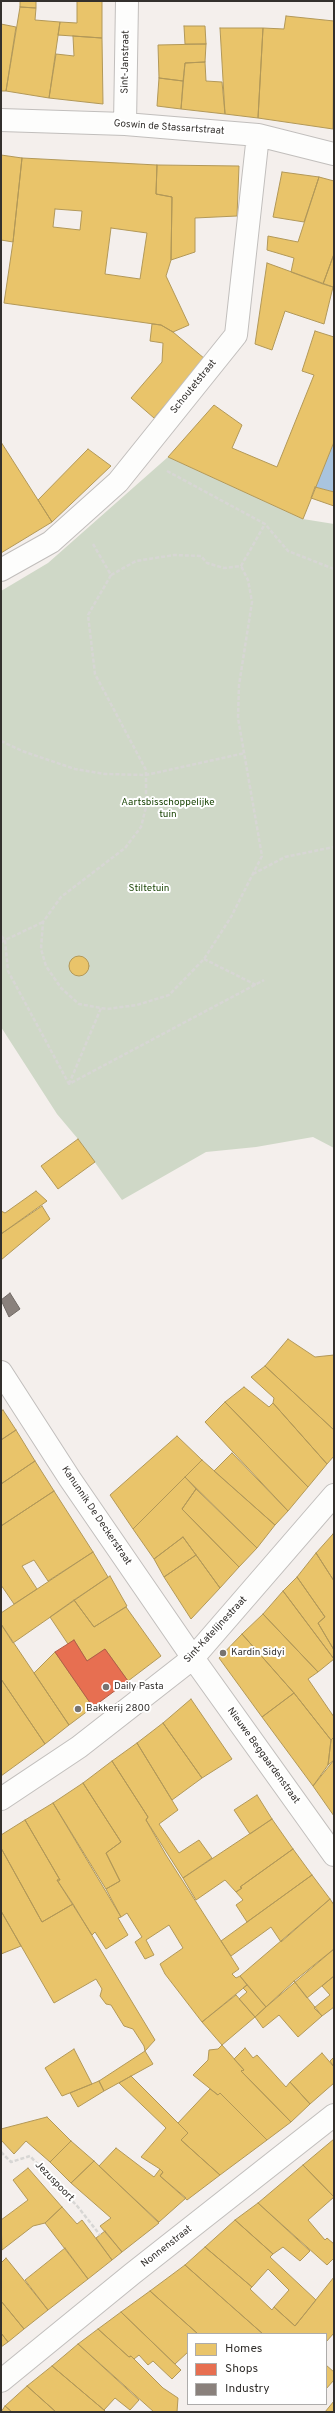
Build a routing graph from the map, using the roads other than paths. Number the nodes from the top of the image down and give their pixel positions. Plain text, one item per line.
1 (127, 1) edge
2 (1, 120) edge
3 (125, 124) junction
4 (258, 135) junction
5 (334, 154) edge
6 (1, 570) edge
7 (1, 1372) edge
8 (334, 1495) edge
9 (193, 1658) junction
10 (1, 1799) edge
11 (334, 1855) edge
12 (334, 2114) edge
13 (1, 2381) edge

1 - 3 street, Sint-Janstraat
2 - 3 street, Goswin de Stassartstraat
3 - 4 street, Goswin de Stassartstraat
4 - 5 street, Goswin de Stassartstraat
4 - 6 street, Schoutetstraat
7 - 9 street, Kanunnik De Deckerstraat
8 - 9 street, Sint-Katelijnestraat
9 - 10 street, Sint-Katelijnestraat
9 - 11 street, Nieuwe Beggaardenstraat
12 - 13 street, Nonnenstraat

